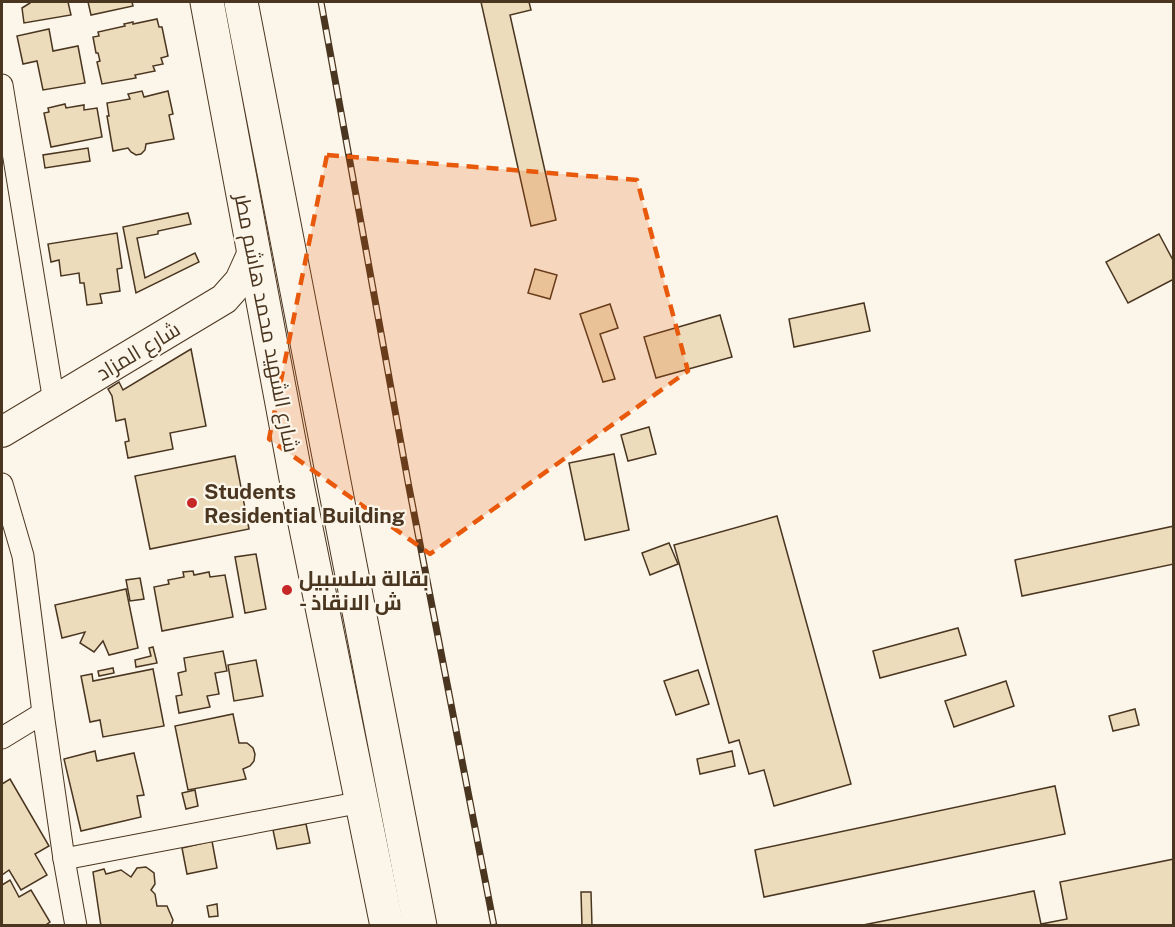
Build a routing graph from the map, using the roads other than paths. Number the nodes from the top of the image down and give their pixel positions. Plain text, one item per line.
1 (207, 2) edge
2 (241, 2) edge
3 (2, 85) edge
4 (9, 183) edge
5 (254, 250) junction
6 (54, 402) junction
7 (2, 432) edge
8 (334, 483) junction
9 (2, 484) edge
10 (298, 489) junction
11 (43, 713) junction
12 (2, 738) edge
13 (362, 802) junction
14 (64, 859) junction
15 (76, 926) edge
16 (387, 926) edge
17 (420, 926) edge

1 - 5 main road, شارع الشهيد محمد هاشم مطر
2 - 8 main road, شارع الشهيد محمد هاشم مطر
3 - 4 street
4 - 6 street
5 - 6 street, شارع المزاد
5 - 10 main road, شارع الشهيد محمد هاشم مطر
6 - 7 street, شارع المزاد
8 - 10 main road
8 - 17 main road, شارع الشهيد محمد هاشم مطر
9 - 11 street
10 - 13 main road, شارع الشهيد محمد هاشم مطر
11 - 12 street
11 - 14 street
13 - 14 street
13 - 16 main road, شارع الشهيد محمد هاشم مطر
14 - 15 street

